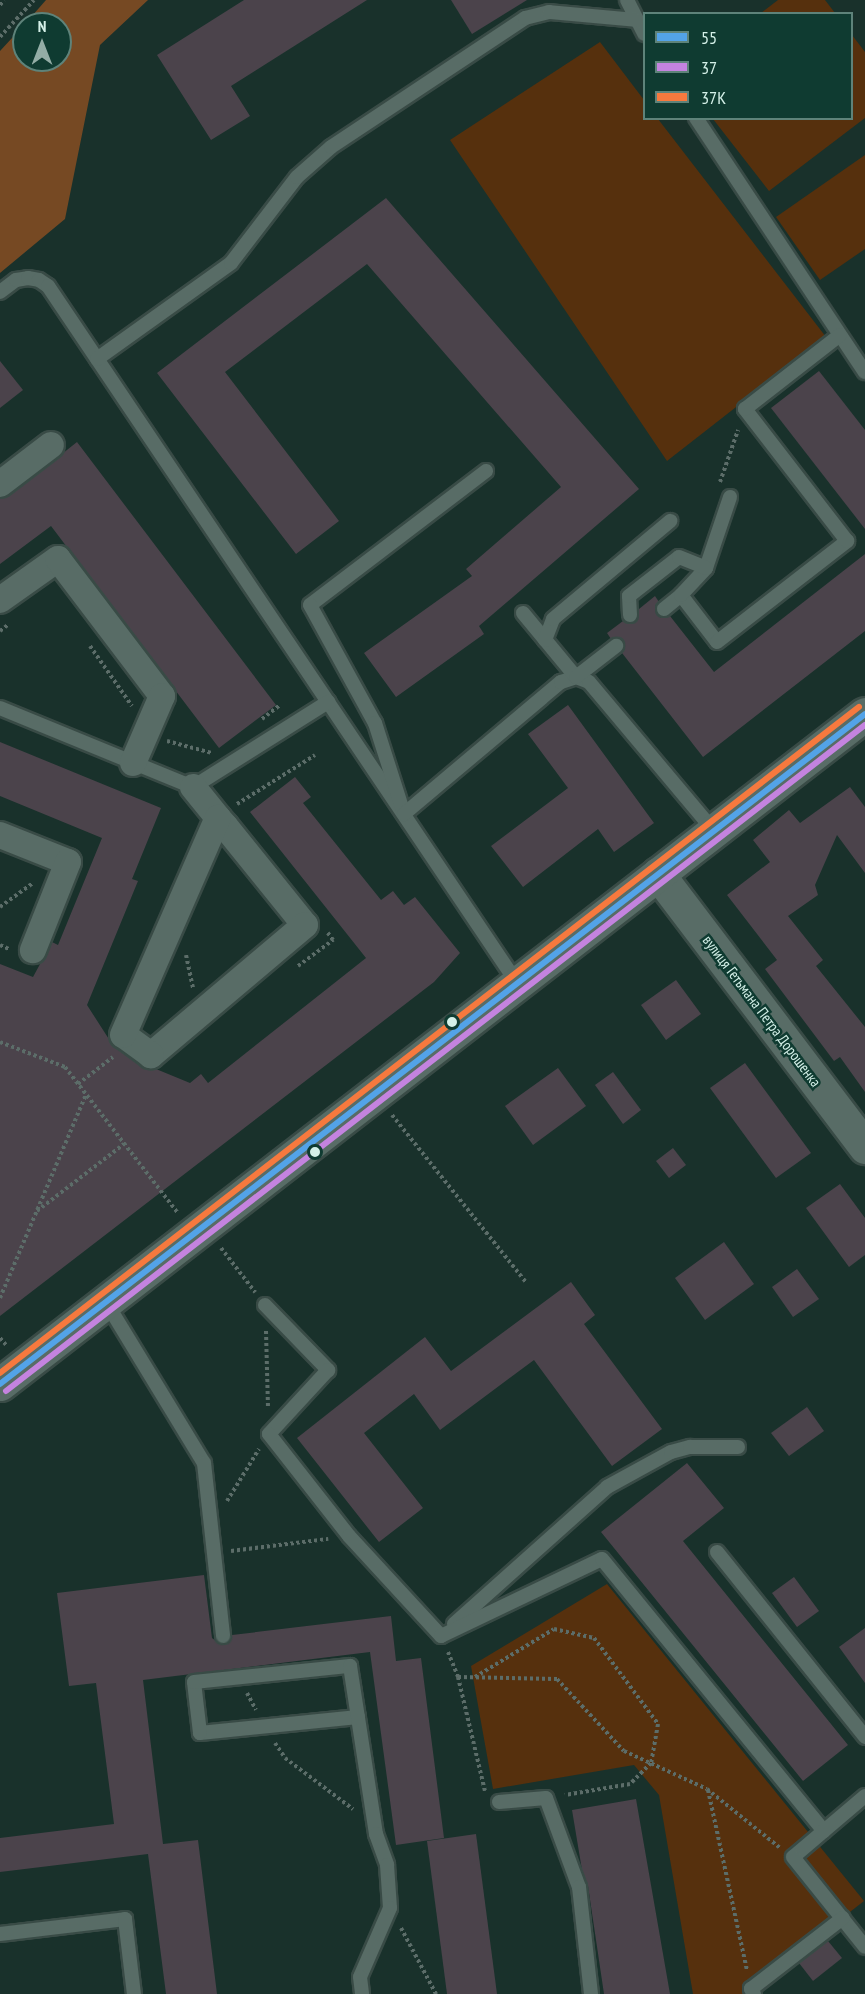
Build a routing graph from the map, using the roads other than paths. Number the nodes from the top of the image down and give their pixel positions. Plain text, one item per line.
1 (627, 0) edge
2 (637, 20) junction
3 (643, 30) edge
4 (697, 120) edge
5 (0, 292) edge
6 (840, 335) junction
7 (97, 359) junction
8 (865, 372) edge
9 (51, 446) dead end
10 (486, 471) dead end
11 (0, 484) edge
12 (730, 496) dead end
13 (670, 521) dead end
14 (706, 568) junction
15 (681, 596) junction
16 (9, 609) edge
17 (664, 609) dead end
18 (523, 613) dead end
19 (630, 615) dead end
20 (546, 640) junction
21 (616, 646) dead end
22 (576, 677) junction
23 (328, 702) junction
24 (0, 708) edge
25 (865, 714) edge
26 (133, 763) junction
27 (193, 787) junction
28 (404, 814) junction
29 (218, 818) junction
30 (714, 831) junction
31 (0, 835) edge
32 (658, 874) junction
33 (33, 950) dead end
34 (517, 983) junction
35 (865, 1147) edge
36 (106, 1302) junction
37 (266, 1305) road end
38 (0, 1384) edge
39 (738, 1447) dead end
40 (717, 1552) dead end
41 (223, 1636) dead end
42 (441, 1636) junction
43 (358, 1717) junction
44 (865, 1737) edge
45 (865, 1796) edge
46 (499, 1802) dead end
47 (824, 1831) junction
48 (843, 1918) junction
49 (0, 1934) edge
50 (865, 1947) edge
51 (752, 1991) edge
52 (134, 1994) edge
53 (362, 1994) edge
54 (591, 1994) edge

1 - 2 lane
2 - 3 lane
2 - 7 lane
4 - 6 lane
5 - 7 lane
6 - 8 lane
6 - 15 lane
7 - 23 lane
9 - 11 street
10 - 28 lane
12 - 14 lane
13 - 20 lane
14 - 15 lane
14 - 19 lane
15 - 17 lane
16 - 26 street
18 - 20 lane
20 - 22 lane
21 - 22 lane
22 - 28 lane
22 - 30 lane
23 - 27 lane
23 - 28 lane
24 - 26 lane
25 - 30 main road
26 - 27 lane
27 - 29 street
28 - 34 lane
29 - 29 street
30 - 32 main road
31 - 33 street
32 - 34 main road
32 - 35 main road, вулиця Гетьмана Петра Дорошенка
34 - 36 main road
36 - 38 main road
36 - 41 lane
37 - 42 lane
39 - 42 lane
40 - 44 lane
42 - 47 lane
43 - 43 lane
43 - 53 lane
45 - 47 lane
46 - 54 lane
47 - 48 lane
48 - 50 lane
48 - 51 lane
49 - 52 lane

